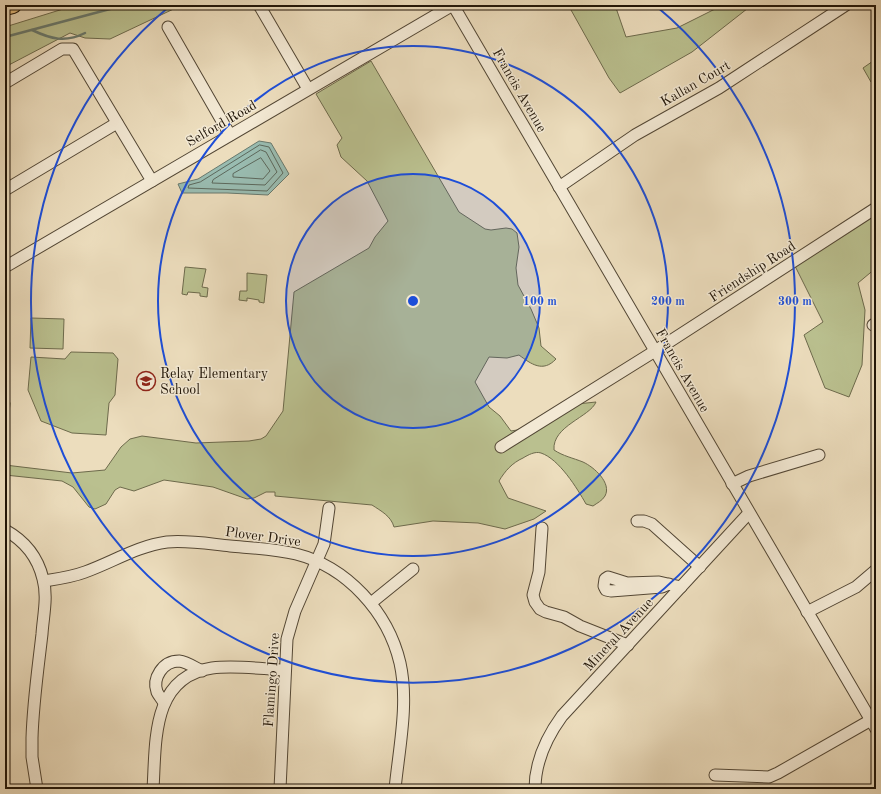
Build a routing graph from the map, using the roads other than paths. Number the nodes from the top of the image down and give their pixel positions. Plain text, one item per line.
1 (13, 5) edge
2 (259, 5) edge
3 (453, 5) edge
4 (846, 5) edge
5 (5, 7) edge
6 (168, 27) dead end
7 (5, 83) edge
8 (308, 89) junction
9 (117, 123) junction
10 (230, 135) junction
11 (152, 181) junction
12 (559, 187) junction
13 (5, 190) edge
14 (876, 208) edge
15 (5, 267) edge
16 (655, 351) junction
17 (501, 447) dead end
18 (819, 455) dead end
19 (732, 484) junction
20 (329, 508) dead end
21 (749, 513) junction
22 (637, 521) dead end
23 (542, 528) dead end
24 (5, 530) edge
25 (317, 562) junction
26 (700, 567) junction
27 (413, 569) dead end
28 (876, 570) edge
29 (44, 581) junction
30 (669, 584) junction
31 (681, 587) junction
32 (371, 603) junction
33 (807, 612) junction
34 (628, 645) junction
35 (286, 670) junction
36 (202, 671) junction
37 (164, 703) junction
38 (873, 725) edge
39 (715, 775) dead end
40 (37, 789) edge
41 (153, 789) edge
42 (280, 789) edge
43 (395, 789) edge
44 (535, 789) edge

1 - 5 highway
2 - 8 street
3 - 8 street, Selford Road
3 - 12 street, Francis Avenue
4 - 12 street, Kallan Court
6 - 10 street
7 - 9 street
8 - 10 street, Selford Road
9 - 11 street
9 - 13 street
10 - 11 street, Selford Road
11 - 15 street, Selford Road
12 - 16 street, Francis Avenue
14 - 16 street, Friendship Road
16 - 17 street, Friendship Road
16 - 19 street, Francis Avenue
18 - 19 street
19 - 21 street, Francis Avenue
20 - 25 street, Flamingo Drive
21 - 26 street, Mineral Avenue
21 - 33 street, Francis Avenue
22 - 26 street
23 - 34 street
24 - 29 street
25 - 29 street, Plover Drive
25 - 32 street, Plover Drive
25 - 35 street, Flamingo Drive
26 - 31 street, Mineral Avenue
27 - 32 street
28 - 33 street
29 - 40 street
30 - 30 street
30 - 31 street
31 - 34 street, Mineral Avenue
32 - 43 street, Plover Drive
33 - 38 street, Francis Avenue
34 - 44 street, Mineral Avenue
35 - 36 street
35 - 42 street, Flamingo Drive
36 - 37 street
36 - 37 street
37 - 41 street
38 - 39 street

